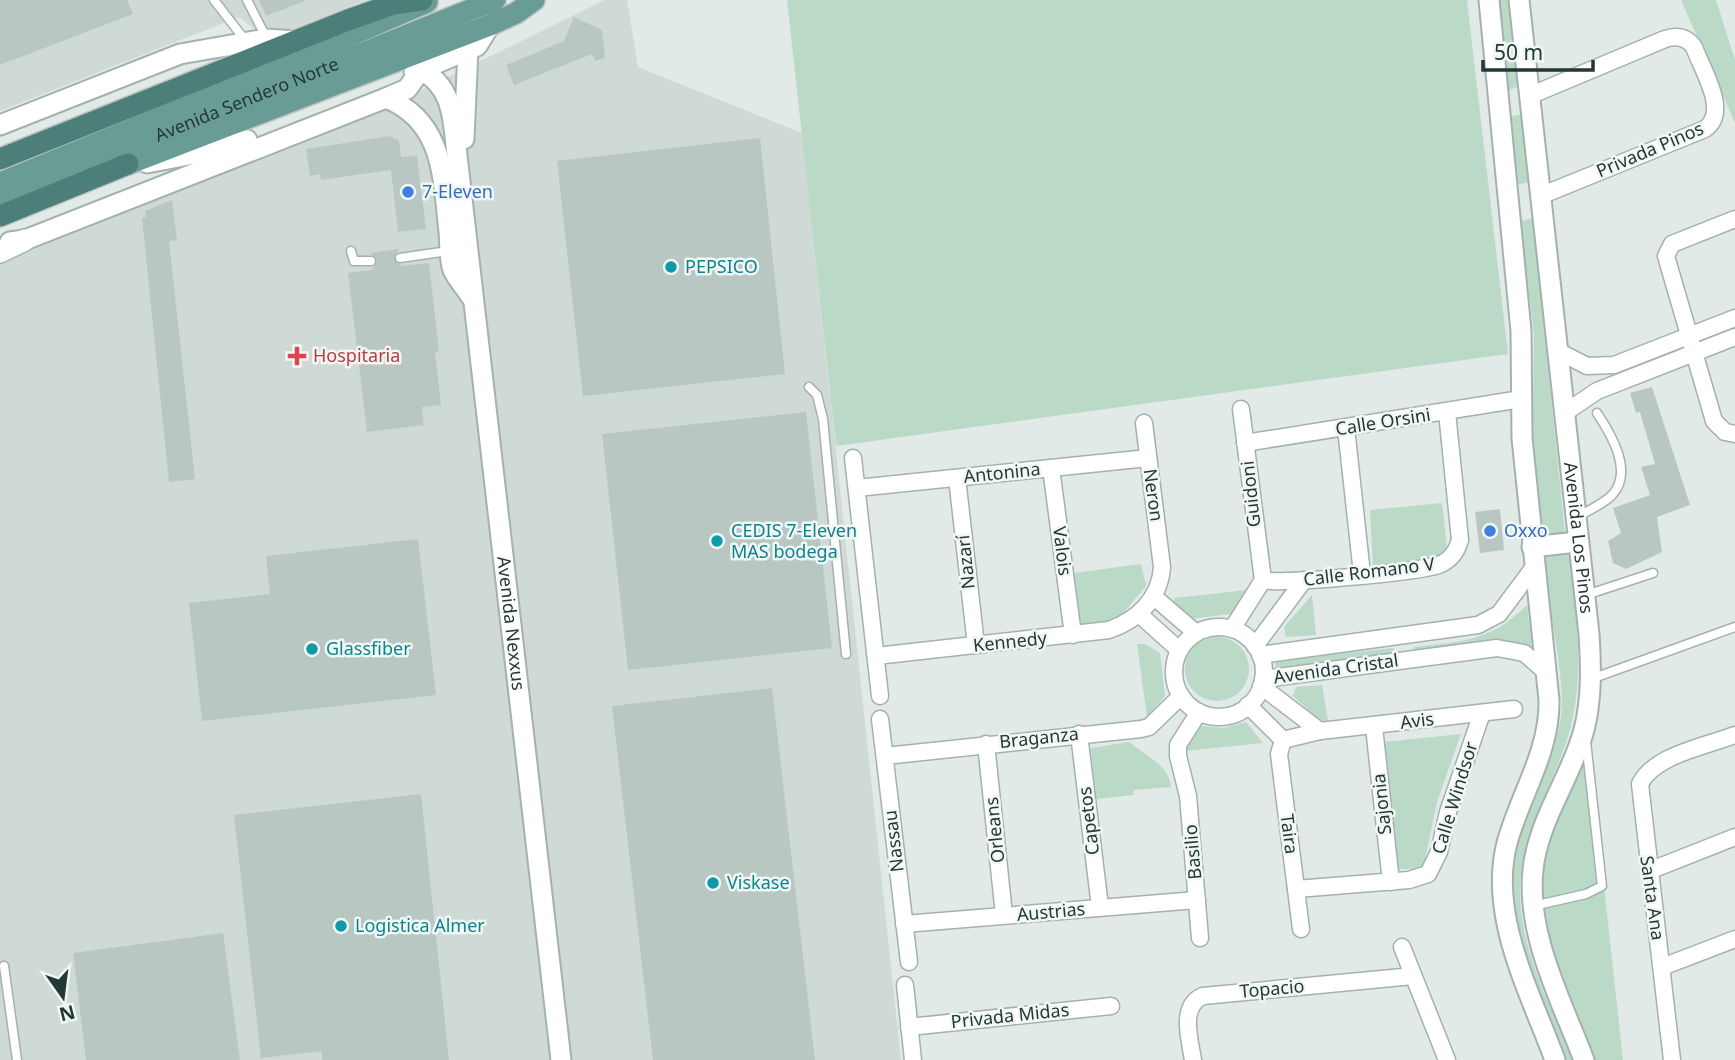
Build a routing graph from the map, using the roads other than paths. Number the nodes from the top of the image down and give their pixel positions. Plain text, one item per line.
1 (214, 0) edge
2 (247, 0) edge
3 (422, 0) edge
4 (430, 0) edge
5 (495, 0) edge
6 (534, 0) edge
7 (1489, 0) edge
8 (1519, 0) edge
9 (490, 24) junction
10 (261, 47) junction
11 (350, 47) junction
12 (468, 49) junction
13 (421, 70) junction
14 (1529, 96) junction
15 (386, 98) junction
16 (1500, 108) junction
17 (0, 125) edge
18 (0, 159) edge
19 (128, 164) junction
20 (0, 183) edge
21 (461, 189) junction
22 (1540, 196) junction
23 (0, 199) edge
24 (1510, 208) junction
25 (0, 216) edge
26 (1735, 219) edge
27 (25, 240) junction
28 (0, 243) edge
29 (459, 250) junction
30 (351, 251) dead end
31 (0, 252) edge
32 (400, 257) dead end
33 (371, 261) dead end
34 (1735, 318) edge
35 (1688, 337) junction
36 (1735, 337) edge
37 (1556, 350) junction
38 (1694, 354) junction
39 (809, 387) dead end
40 (1521, 399) junction
41 (1241, 409) dead end
42 (1447, 412) junction
43 (1597, 413) dead end
44 (1563, 414) junction
45 (1144, 423) dead end
46 (1346, 428) junction
47 (1728, 432) edge
48 (1245, 443) junction
49 (853, 458) dead end
50 (1148, 458) junction
51 (1051, 468) junction
52 (957, 478) junction
53 (857, 488) junction
54 (1575, 519) junction
55 (1577, 542) junction
56 (1532, 547) junction
57 (1162, 567) joint
58 (1535, 567) junction
59 (1653, 573) dead end
60 (1362, 574) junction
61 (1263, 580) junction
62 (1304, 580) junction
63 (1584, 595) junction
64 (1153, 596) junction
65 (1139, 614) junction
66 (1735, 627) edge
67 (1232, 629) junction
68 (1196, 633) junction
69 (1073, 635) junction
70 (1407, 637) junction
71 (976, 645) junction
72 (1179, 650) junction
73 (1258, 651) junction
74 (846, 654) dead end
75 (876, 656) junction
76 (1410, 658) junction
77 (1548, 673) junction
78 (1591, 679) junction
79 (1262, 683) junction
80 (880, 696) dead end
81 (1181, 696) junction
82 (1248, 705) junction
83 (1514, 709) dead end
84 (1199, 712) junction
85 (1482, 713) junction
86 (880, 719) dead end
87 (1374, 727) junction
88 (1584, 730) junction
89 (1320, 731) junction
90 (1079, 734) junction
91 (1735, 735) edge
92 (1283, 740) junction
93 (986, 744) junction
94 (885, 756) junction
95 (1735, 838) edge
96 (1649, 871) junction
97 (1391, 882) junction
98 (1296, 889) junction
99 (1198, 900) junction
100 (1533, 906) junction
101 (1100, 907) junction
102 (1004, 915) junction
103 (904, 924) junction
104 (1300, 929) dead end
105 (1200, 939) dead end
106 (1735, 939) edge
107 (1402, 947) dead end
108 (909, 962) dead end
109 (4, 966) dead end
110 (1662, 967) junction
111 (1413, 976) junction
112 (905, 985) dead end
113 (1111, 1006) dead end
114 (909, 1027) junction
115 (17, 1060) edge
116 (561, 1060) edge
117 (913, 1060) edge
118 (1193, 1060) edge
119 (1447, 1060) edge
120 (1555, 1060) edge
121 (1584, 1060) edge
122 (1672, 1060) edge

1 - 10 lane
2 - 10 lane
3 - 10 highway
4 - 11 main road, Avenida Sendero Norte
5 - 11 main road, Avenida Sendero Norte
6 - 9 main road
7 - 16 street
8 - 14 street, Avenida Los Pinos
9 - 12 street
9 - 19 main road
10 - 17 street
10 - 18 highway
11 - 20 main road, Avenida Sendero Norte
11 - 23 main road, Avenida Sendero Norte
12 - 13 street
12 - 21 street
13 - 15 street
13 - 19 street
13 - 21 street
14 - 16 street
14 - 22 street, Avenida Los Pinos
14 - 22 street, Privada Pinos
15 - 27 street
15 - 29 street
16 - 24 street
19 - 25 highway
21 - 29 street, Avenida Nexxus
22 - 24 street
22 - 37 street, Avenida Los Pinos
24 - 40 street
26 - 35 street
27 - 28 street
27 - 31 main road
29 - 32 lane
29 - 116 street, Avenida Nexxus
30 - 33 lane
34 - 35 street
35 - 37 street
35 - 38 street
36 - 38 street
37 - 44 street, Avenida Los Pinos
38 - 44 street
38 - 47 street
39 - 74 lane
40 - 42 street, Calle Orsini
40 - 56 street
41 - 48 street, Guidoni
42 - 46 street, Calle Orsini
42 - 60 street, Calle Romano V
43 - 54 lane
44 - 54 street, Avenida Los Pinos
45 - 50 street, Neron
46 - 48 street, Calle Orsini
46 - 60 street
48 - 61 street, Guidoni
49 - 53 street
50 - 51 street, Antonina
50 - 57 street, Neron
51 - 52 street, Antonina
51 - 69 street, Valois
52 - 53 street, Antonina
52 - 71 street, Nazarí
53 - 75 street
54 - 55 street, Avenida Los Pinos
55 - 56 street
55 - 63 street, Avenida Los Pinos
56 - 58 street
57 - 64 street, Kennedy
58 - 70 street, Avenida Cristal
58 - 77 street
59 - 63 lane
60 - 62 street, Calle Romano V
61 - 62 street, Calle Romano V
61 - 67 street
62 - 73 street
63 - 78 street, Avenida Los Pinos
64 - 65 street, Kennedy
64 - 68 street
65 - 69 street, Kennedy
65 - 72 street
66 - 78 lane
67 - 68 street
67 - 73 street
68 - 72 street
69 - 71 street, Kennedy
70 - 73 street, Avenida Cristal
70 - 76 street, Avenida Cristal
71 - 75 street, Kennedy
72 - 81 street
73 - 79 street
75 - 80 street
76 - 77 street, Avenida Cristal
76 - 79 street, Avenida Cristal
77 - 120 street
78 - 88 street, Avenida Los Pinos
79 - 82 street
79 - 89 street
81 - 84 street
81 - 90 street, Braganza
82 - 84 street
82 - 92 street
83 - 85 street, Avis
84 - 99 street, Basilio
85 - 87 street, Avis
85 - 97 street, Calle Windsor
86 - 94 street, Nassau
87 - 89 street, Avis
87 - 97 street, Sajonia
88 - 100 street, Avenida Los Pinos
88 - 100 lane
89 - 92 street, Avis
90 - 93 street, Braganza
90 - 101 street, Capetos
91 - 96 street, Santa Ana
92 - 98 street, Taira
93 - 94 street, Braganza
93 - 102 street, Orleans
94 - 103 street, Nassau
95 - 96 street
96 - 110 street, Santa Ana
97 - 98 street, Calle Windsor
98 - 104 street, Taira
99 - 101 street, Austrias
99 - 105 street, Basilio
100 - 121 street, Avenida Los Pinos
101 - 102 street, Austrias
102 - 103 street, Austrias
103 - 108 street, Nassau
106 - 110 street
107 - 111 street
109 - 115 lane
110 - 122 street, Santa Ana
111 - 118 street, Topacio
111 - 119 street
112 - 114 street
113 - 114 street, Privada Midas
114 - 117 street

